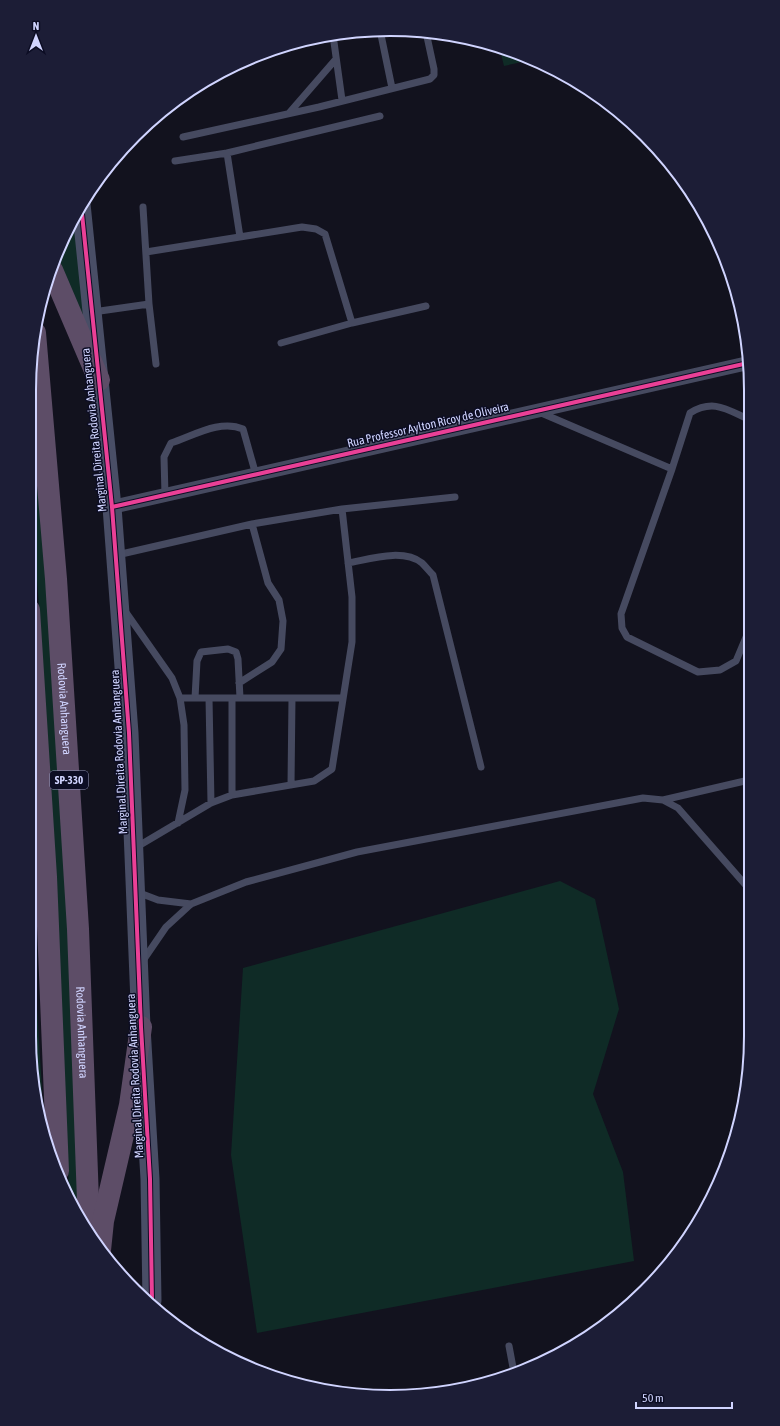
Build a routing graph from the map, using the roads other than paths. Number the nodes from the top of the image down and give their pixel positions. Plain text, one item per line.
1 (381, 36) edge
2 (427, 38) edge
3 (334, 41) edge
4 (336, 59) junction
5 (392, 88) junction
6 (342, 100) junction
7 (290, 112) junction
8 (380, 116) dead end
9 (183, 137) dead end
10 (227, 153) junction
11 (175, 161) dead end
12 (143, 207) dead end
13 (82, 215) edge
14 (240, 237) junction
15 (146, 252) junction
16 (55, 277) edge
17 (149, 304) junction
18 (426, 306) dead end
19 (92, 312) junction
20 (352, 323) junction
21 (280, 343) dead end
22 (37, 362) edge
23 (156, 364) dead end
24 (743, 364) edge
25 (100, 380) junction
26 (537, 411) junction
27 (744, 417) edge
28 (672, 469) junction
29 (256, 474) junction
30 (165, 495) junction
31 (455, 497) dead end
32 (112, 507) junction
33 (342, 509) junction
34 (252, 524) junction
35 (117, 555) junction
36 (348, 563) junction
37 (120, 604) junction
38 (744, 642) edge
39 (239, 683) junction
40 (180, 698) junction
41 (195, 698) junction
42 (209, 698) junction
43 (232, 698) junction
44 (240, 698) junction
45 (292, 698) junction
46 (343, 698) junction
47 (36, 714) edge
48 (481, 767) dead end
49 (744, 781) edge
50 (291, 785) junction
51 (232, 795) junction
52 (663, 800) junction
53 (211, 803) junction
54 (178, 823) junction
55 (135, 848) junction
56 (744, 883) edge
57 (137, 892) junction
58 (191, 904) junction
59 (140, 965) junction
60 (141, 1026) junction
61 (57, 1156) edge
62 (89, 1222) edge
63 (101, 1241) edge
64 (152, 1297) edge
65 (509, 1346) dead end
66 (513, 1368) edge

1 - 5 lane
2 - 5 lane
3 - 4 lane
4 - 6 lane
4 - 7 lane
5 - 6 lane
6 - 7 lane
7 - 9 lane
8 - 10 lane
10 - 11 lane
10 - 14 lane
12 - 15 lane
13 - 19 street, Marginal Direita Rodovia Anhanguera
14 - 15 lane
14 - 20 lane
15 - 17 lane
16 - 25 highway
17 - 19 lane
17 - 23 lane
18 - 20 lane
19 - 25 street, Marginal Direita Rodovia Anhanguera
20 - 21 lane
22 - 62 highway, Rodovia Anhanguera / SP-330
24 - 26 street, Rua Professor Aylton Ricoy de Oliveira
25 - 32 street, Marginal Direita Rodovia Anhanguera
26 - 28 lane
26 - 29 street, Rua Professor Aylton Ricoy de Oliveira
27 - 28 lane
28 - 38 lane
29 - 30 street, Rua Professor Aylton Ricoy de Oliveira
29 - 30 lane
30 - 32 street, Rua Professor Aylton Ricoy de Oliveira
31 - 33 lane
32 - 35 street, Marginal Direita Rodovia Anhanguera
33 - 34 lane
33 - 36 lane
34 - 35 lane
34 - 39 lane
35 - 37 street, Marginal Direita Rodovia Anhanguera
36 - 46 lane
36 - 48 lane
37 - 40 lane
37 - 55 street, Marginal Direita Rodovia Anhanguera
39 - 41 lane
39 - 44 lane
40 - 41 lane
40 - 54 lane
41 - 42 lane
42 - 43 lane
42 - 53 lane
43 - 44 lane
43 - 51 lane
44 - 45 lane
45 - 46 lane
45 - 50 lane
46 - 50 lane
47 - 61 highway, SP-330
49 - 52 lane
50 - 51 lane
51 - 53 lane
52 - 56 lane
52 - 58 lane
53 - 54 lane
54 - 55 lane
55 - 57 street, Marginal Direita Rodovia Anhanguera
57 - 58 lane
57 - 59 street, Marginal Direita Rodovia Anhanguera
58 - 59 lane
59 - 60 street, Marginal Direita Rodovia Anhanguera
60 - 63 highway
60 - 64 street, Marginal Direita Rodovia Anhanguera
65 - 66 lane

